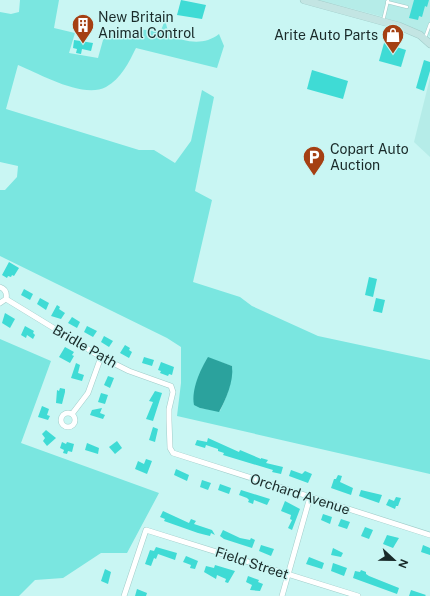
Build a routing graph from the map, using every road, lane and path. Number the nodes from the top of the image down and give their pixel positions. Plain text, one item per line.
1 (304, 0) edge
2 (388, 1) edge
3 (407, 7) dead end
4 (382, 22) junction
5 (430, 24) edge
6 (427, 41) edge
7 (0, 287) edge
8 (6, 299) junction
9 (0, 303) edge
10 (101, 357) junction
11 (72, 414) dead end
12 (170, 452) joint
13 (310, 498) junction
14 (430, 535) edge
15 (290, 574) junction
16 (124, 596) edge
17 (282, 596) edge
18 (358, 596) edge

1 - 4 main road
2 - 3 lane
2 - 4 lane
4 - 6 main road
5 - 6 lane
7 - 8 street
8 - 9 street
8 - 10 street, Bridle Path
10 - 11 street
10 - 12 street, Bridle Path
12 - 13 street, Orchard Avenue
13 - 14 street, Orchard Avenue
13 - 15 street
15 - 16 street, Field Street
15 - 17 street
15 - 18 street, Field Street

